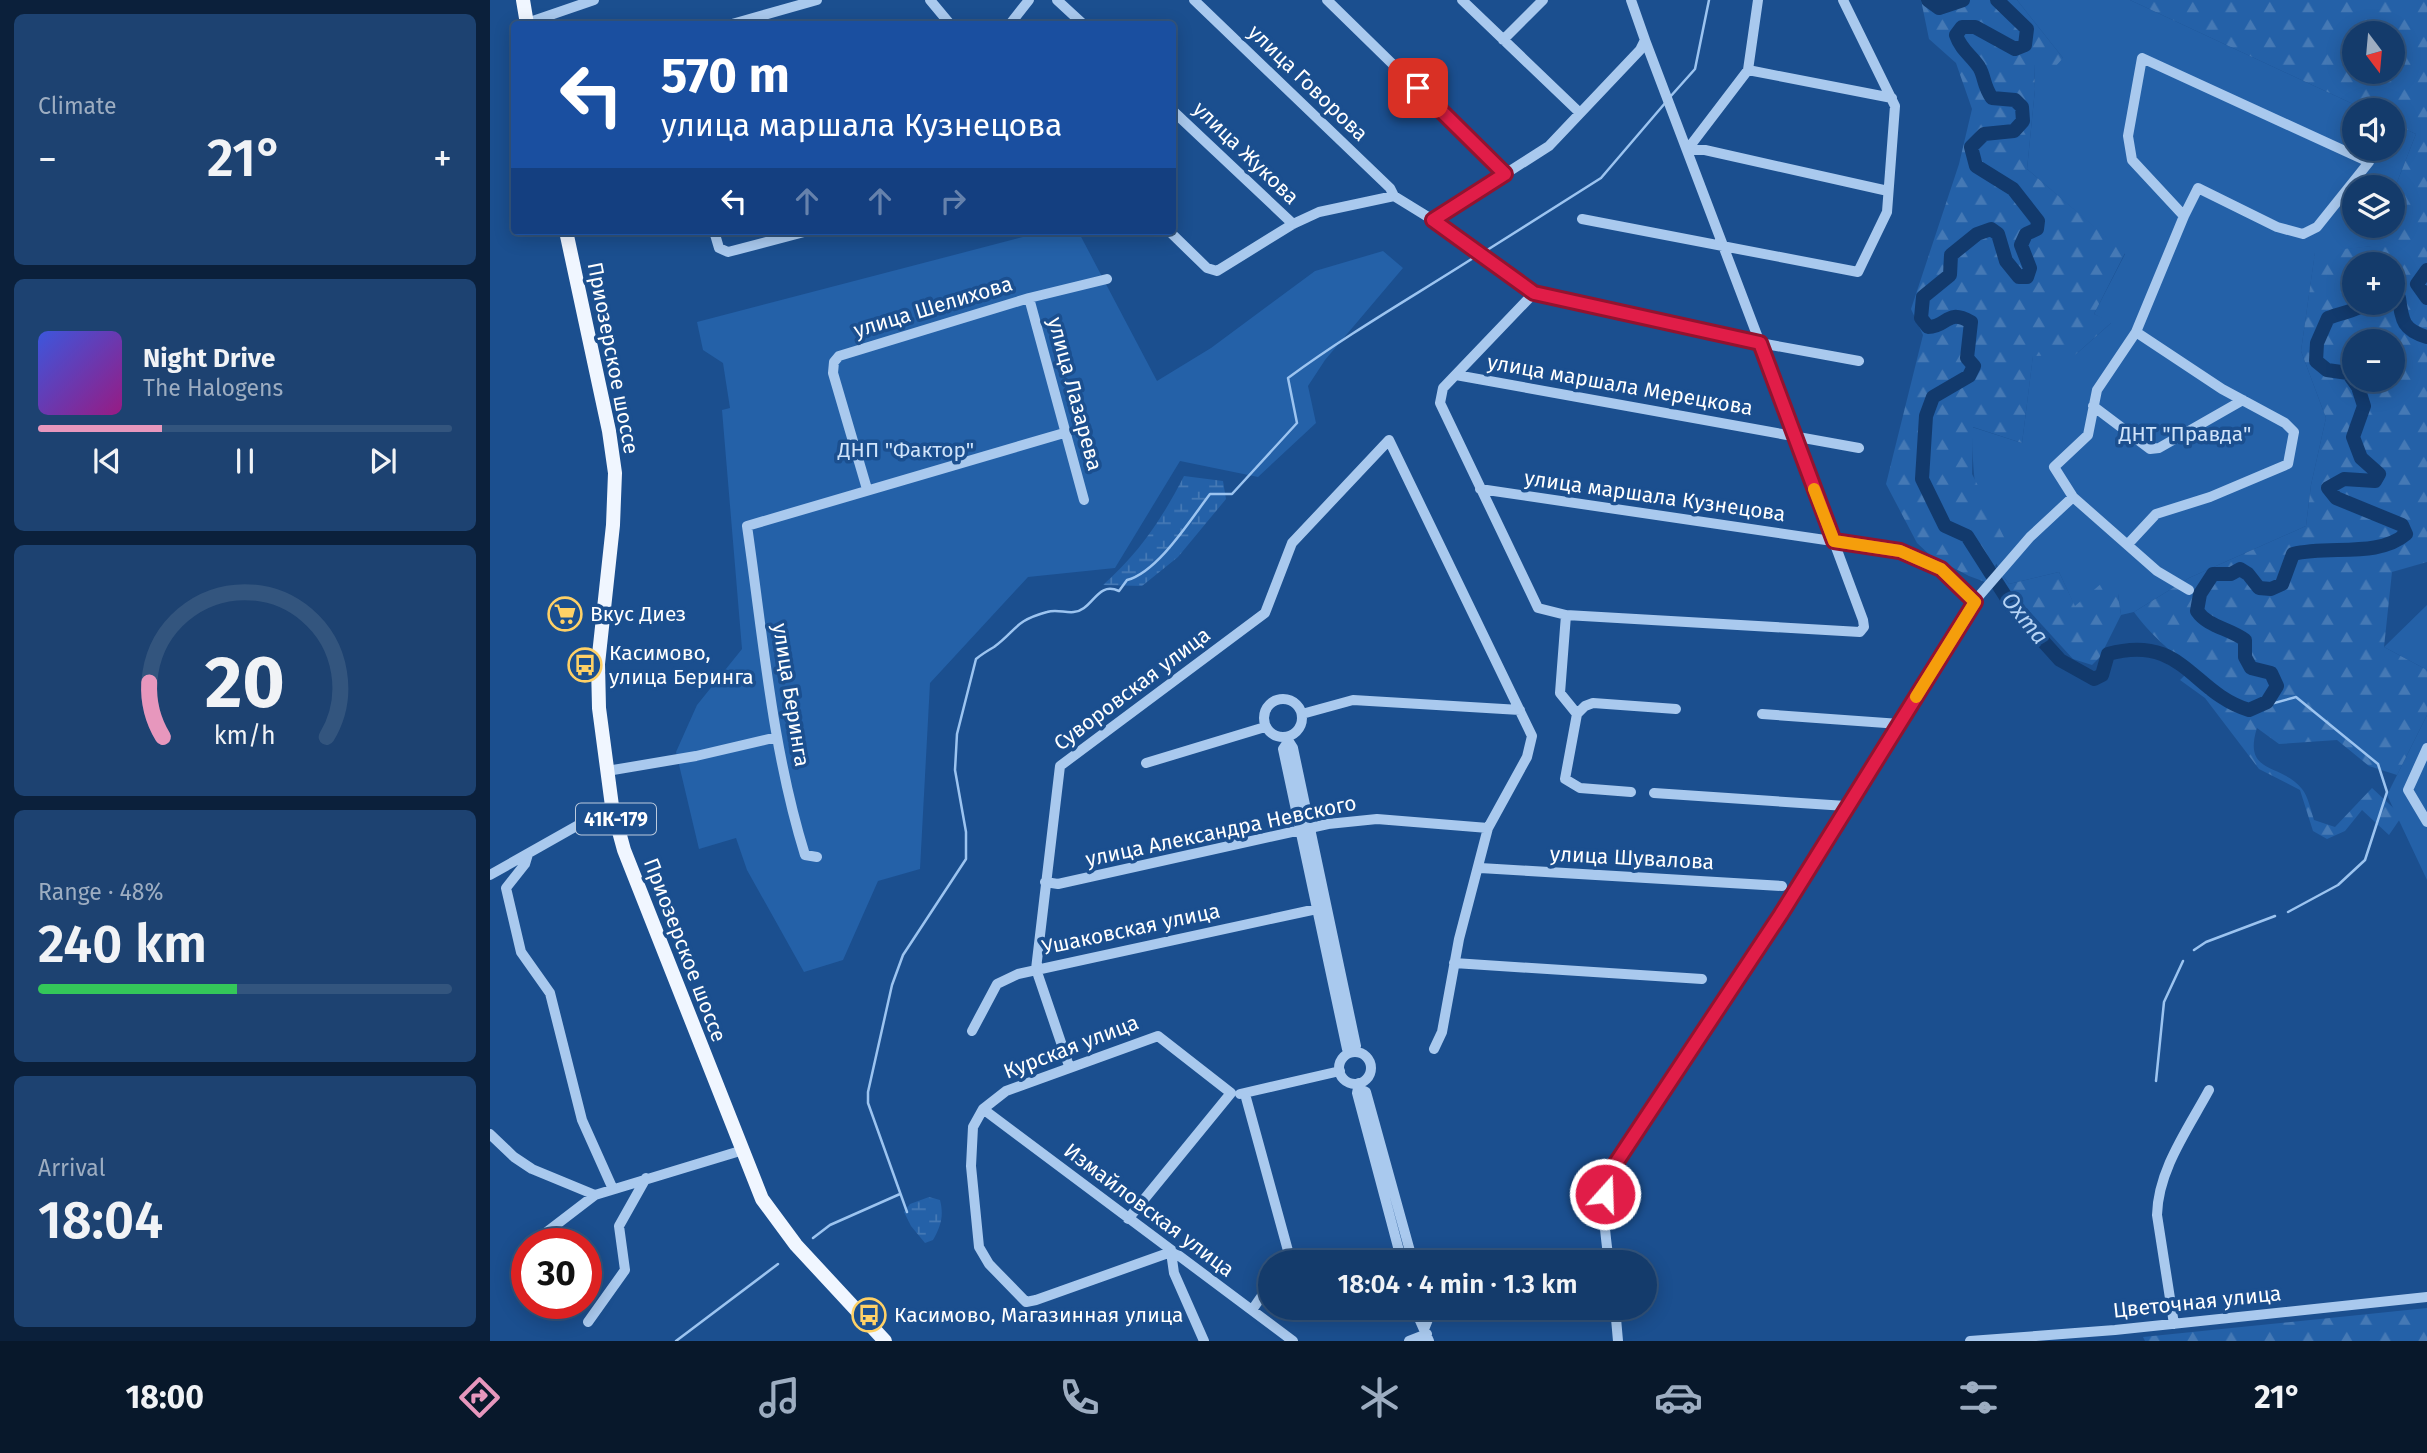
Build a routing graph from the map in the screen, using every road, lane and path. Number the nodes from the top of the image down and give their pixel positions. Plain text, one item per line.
1 (523, 0) edge
2 (594, 0) edge
3 (817, 0) edge
4 (930, 0) edge
5 (1029, 0) edge
6 (1057, 0) edge
7 (1194, 0) edge
8 (1327, 0) edge
9 (1462, 0) edge
10 (1543, 0) edge
11 (1631, 0) edge
12 (1758, 0) edge
13 (1843, 0) edge
14 (526, 21) edge
15 (535, 21) edge
16 (743, 21) edge
17 (948, 21) edge
18 (1012, 21) edge
19 (1080, 21) edge
20 (1503, 40) junction
21 (1645, 40) junction
22 (1748, 70) junction
23 (1892, 98) junction
24 (1580, 113) junction
25 (1176, 114) edge
26 (1687, 150) junction
27 (1505, 174) junction
28 (1888, 191) junction
29 (1394, 197) junction
30 (2184, 216) junction
31 (1582, 219) dead end
32 (1433, 220) junction
33 (1293, 224) junction
34 (567, 235) edge
35 (715, 235) edge
36 (793, 235) edge
37 (1172, 235) edge
38 (1723, 246) junction
39 (1107, 279) dead end
40 (1534, 293) junction
41 (1029, 298) junction
42 (2136, 332) junction
43 (1760, 343) junction
44 (1859, 362) dead end
45 (1456, 375) junction
46 (2243, 400) junction
47 (2093, 406) junction
48 (1065, 433) junction
49 (1794, 435) junction
50 (1859, 448) dead end
51 (867, 489) junction
52 (1480, 489) junction
53 (2073, 498) junction
54 (1084, 500) dead end
55 (1834, 541) junction
56 (2129, 543) junction
57 (2189, 590) dead end
58 (1978, 598) junction
59 (1566, 615) junction
60 (1566, 701) junction
61 (1594, 703) junction
62 (1676, 709) dead end
63 (1520, 710) junction
64 (1302, 714) junction
65 (1762, 714) dead end
66 (1577, 715) junction
67 (1900, 723) junction
68 (1265, 727) junction
69 (777, 737) junction
70 (1287, 740) junction
71 (2427, 748) edge
72 (1146, 763) dead end
73 (607, 771) junction
74 (1630, 792) dead end
75 (1654, 793) dead end
76 (612, 806) junction
77 (1846, 806) junction
78 (2427, 822) edge
79 (1488, 828) junction
80 (1305, 830) junction
81 (528, 854) junction
82 (817, 857) dead end
83 (1480, 868) junction
84 (490, 875) edge
85 (1045, 882) junction
86 (1782, 886) dead end
87 (1322, 908) junction
88 (1454, 964) junction
89 (1036, 969) junction
90 (1702, 979) dead end
91 (972, 1031) dead end
92 (1434, 1049) dead end
93 (1351, 1051) junction
94 (1069, 1066) junction
95 (1340, 1071) junction
96 (1359, 1086) junction
97 (2209, 1090) dead end
98 (1231, 1093) junction
99 (1245, 1094) junction
100 (983, 1109) junction
101 (490, 1134) edge
102 (740, 1151) junction
103 (646, 1178) junction
104 (612, 1188) junction
105 (595, 1195) junction
106 (1128, 1219) junction
107 (552, 1228) edge
108 (1288, 1250) edge
109 (1399, 1250) edge
110 (1410, 1250) edge
111 (1608, 1250) edge
112 (1171, 1252) junction
113 (2427, 1297) edge
114 (1258, 1301) edge
115 (1252, 1310) junction
116 (1616, 1320) edge
117 (588, 1322) dead end
118 (2174, 1324) junction
119 (1427, 1334) edge
120 (885, 1341) edge
121 (1204, 1341) edge
122 (1293, 1341) edge
123 (1409, 1341) edge
124 (1618, 1341) edge
125 (1970, 1341) edge

1 - 14 main road
2 - 15 street
3 - 16 street
4 - 17 street
5 - 18 street
6 - 19 street
7 - 29 street, улица Говорова
8 - 27 street
9 - 20 street
10 - 20 street
11 - 21 street
12 - 22 street
13 - 23 street
20 - 24 street
21 - 24 street
21 - 26 street
22 - 23 street
22 - 26 street
23 - 28 street
24 - 27 street
25 - 33 street, улица Жукова
26 - 28 street
26 - 38 street
27 - 32 street
28 - 38 street
29 - 32 street, улица Говорова
29 - 33 street
30 - 30 street
30 - 42 street
31 - 38 street
32 - 40 street, улица Говорова
33 - 37 street
34 - 73 main road, Приозерское шоссе / 41К-179
35 - 36 street
38 - 43 street
39 - 41 street, улица Шелихова
40 - 43 street
40 - 45 street
41 - 48 street, улица Лазарева
41 - 51 street, улица Шелихова
42 - 46 street
42 - 47 street
43 - 44 street
43 - 49 street
45 - 49 street, улица маршала Мерецкова
45 - 52 street
46 - 47 street
46 - 56 street
47 - 53 street
48 - 51 street
48 - 54 street, улица Лазарева
49 - 50 street, улица маршала Мерецкова
49 - 55 street
51 - 69 street, улица Беринга
52 - 55 street, улица маршала Кузнецова
52 - 59 street
53 - 56 street
53 - 58 street
55 - 58 street, улица маршала Кузнецова
55 - 59 street
56 - 57 street
58 - 67 street
59 - 60 street
60 - 61 street
60 - 66 street
61 - 62 street
61 - 66 street
63 - 64 street
63 - 79 street
63 - 85 street, Суворовская улица
64 - 68 street
64 - 70 street
65 - 67 street
66 - 74 street
67 - 77 street
68 - 70 street
68 - 72 street
69 - 73 street
69 - 82 street, улица Беринга
70 - 80 street
71 - 78 street
73 - 76 main road, Приозерское шоссе / 41К-179
75 - 77 street
76 - 81 street
76 - 102 main road, Приозерское шоссе / 41К-179
77 - 111 street
79 - 80 street, улица Александра Невского
79 - 83 street
80 - 85 street, улица Александра Невского
80 - 87 street
81 - 84 street
81 - 104 street
83 - 86 street, улица Шувалова
83 - 88 street
85 - 89 street, Суворовская улица
87 - 89 street, Ушаковская улица
87 - 93 street
88 - 90 street
88 - 92 street
89 - 91 street, Ушаковская улица
89 - 94 street, Суворовская улица
93 - 95 street
93 - 96 street
94 - 98 street, Курская улица
94 - 100 street, Курская улица
95 - 96 street
95 - 99 street
96 - 109 street
96 - 110 street
97 - 118 street
98 - 99 street
98 - 106 street
99 - 108 street
100 - 106 street, Измайловская улица
100 - 112 street
101 - 105 street
102 - 103 street
102 - 120 main road, Приозерское шоссе / 41К-179
103 - 104 street
103 - 117 street
104 - 105 street
105 - 107 street
106 - 112 street, Измайловская улица
112 - 115 street, Измайловская улица
112 - 121 street
113 - 118 street, Цветочная улица
114 - 115 street
115 - 122 street, Измайловская улица
116 - 124 street
118 - 125 street, Цветочная улица
119 - 123 street

